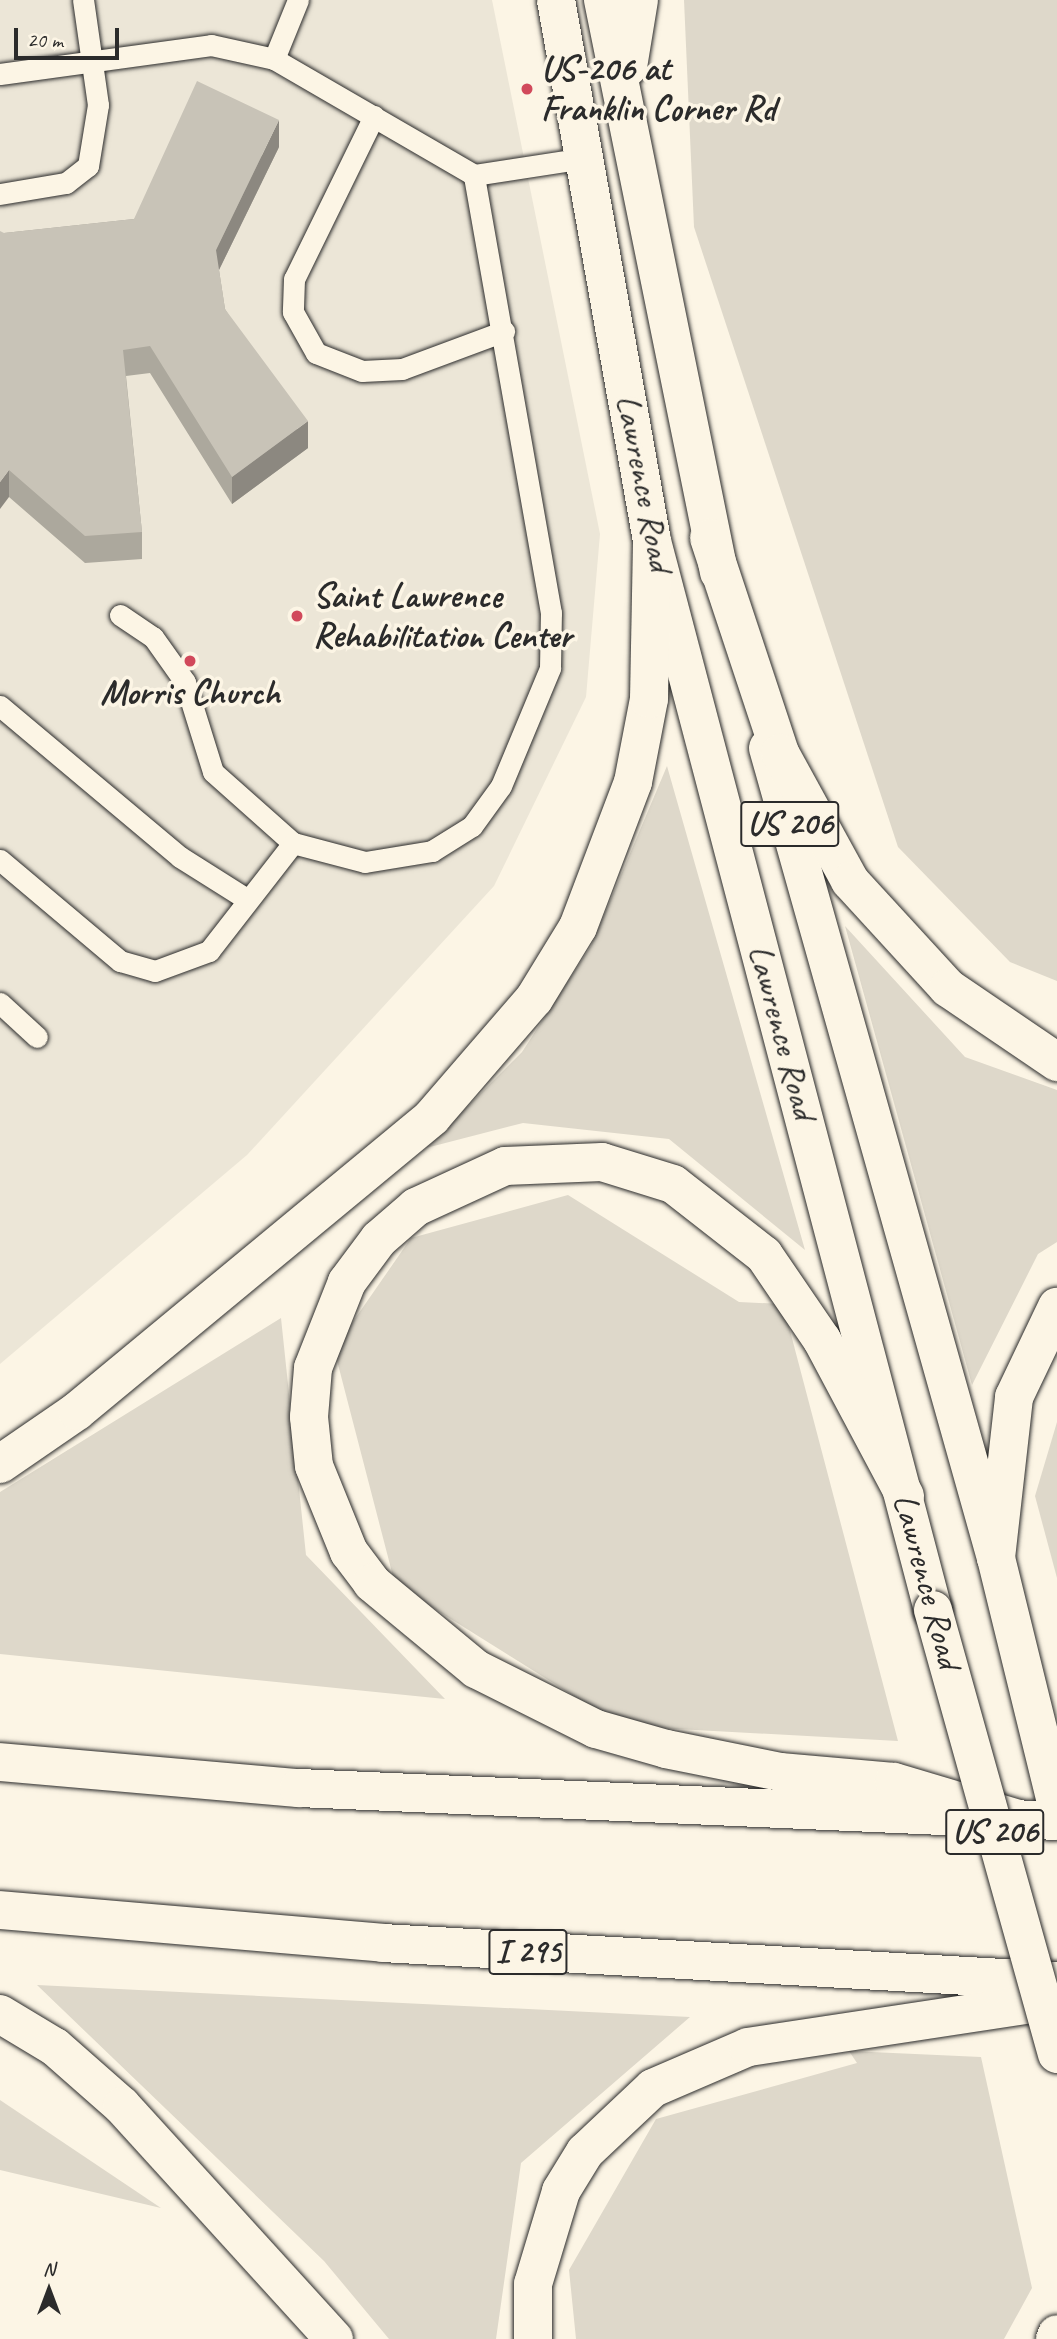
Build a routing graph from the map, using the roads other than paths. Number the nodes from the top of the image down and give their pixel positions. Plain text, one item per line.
1 (298, 0) edge
2 (556, 0) edge
3 (603, 0) edge
4 (639, 0) edge
5 (84, 8) edge
6 (274, 59) junction
7 (93, 62) junction
8 (0, 74) edge
9 (624, 97) junction
10 (373, 116) junction
11 (585, 158) junction
12 (474, 175) junction
13 (0, 194) edge
14 (504, 331) junction
15 (709, 538) junction
16 (652, 541) junction
17 (120, 615) dead end
18 (0, 706) edge
19 (293, 843) junction
20 (3, 868) edge
21 (248, 900) junction
22 (0, 1003) edge
23 (37, 1037) dead end
24 (1057, 1062) edge
25 (1057, 1307) edge
26 (0, 1464) edge
27 (905, 1496) junction
28 (996, 1558) junction
29 (0, 1762) edge
30 (1057, 1806) edge
31 (1018, 1819) junction
32 (1057, 1821) edge
33 (0, 1910) edge
34 (1057, 1981) edge
35 (1057, 2000) edge
36 (0, 2014) edge
37 (1057, 2054) edge
38 (1057, 2334) edge
39 (334, 2339) edge
40 (533, 2339) edge
41 (1055, 2339) edge

1 - 6 lane
2 - 11 highway, Lawrence Road / US 206
3 - 9 highway, Lawrence Road / US 206
4 - 9 highway
5 - 7 lane
6 - 7 lane
6 - 10 lane
7 - 8 lane
7 - 13 lane
9 - 15 highway, Lawrence Road / US 206
10 - 12 lane
10 - 14 lane
11 - 12 lane
11 - 16 highway, Lawrence Road / US 206
12 - 14 lane
14 - 19 lane
15 - 24 highway
15 - 28 highway, Lawrence Road / US 206
16 - 26 highway
16 - 27 highway, Lawrence Road / US 206
17 - 19 lane
18 - 21 lane
19 - 21 lane
20 - 21 lane
22 - 23 lane
25 - 28 highway
27 - 31 highway
27 - 37 highway, Lawrence Road / US 206, bridge
28 - 30 highway, Lawrence Road / US 206
29 - 31 highway
31 - 32 highway
33 - 34 highway, I 295
35 - 40 highway
36 - 39 highway
38 - 41 highway

